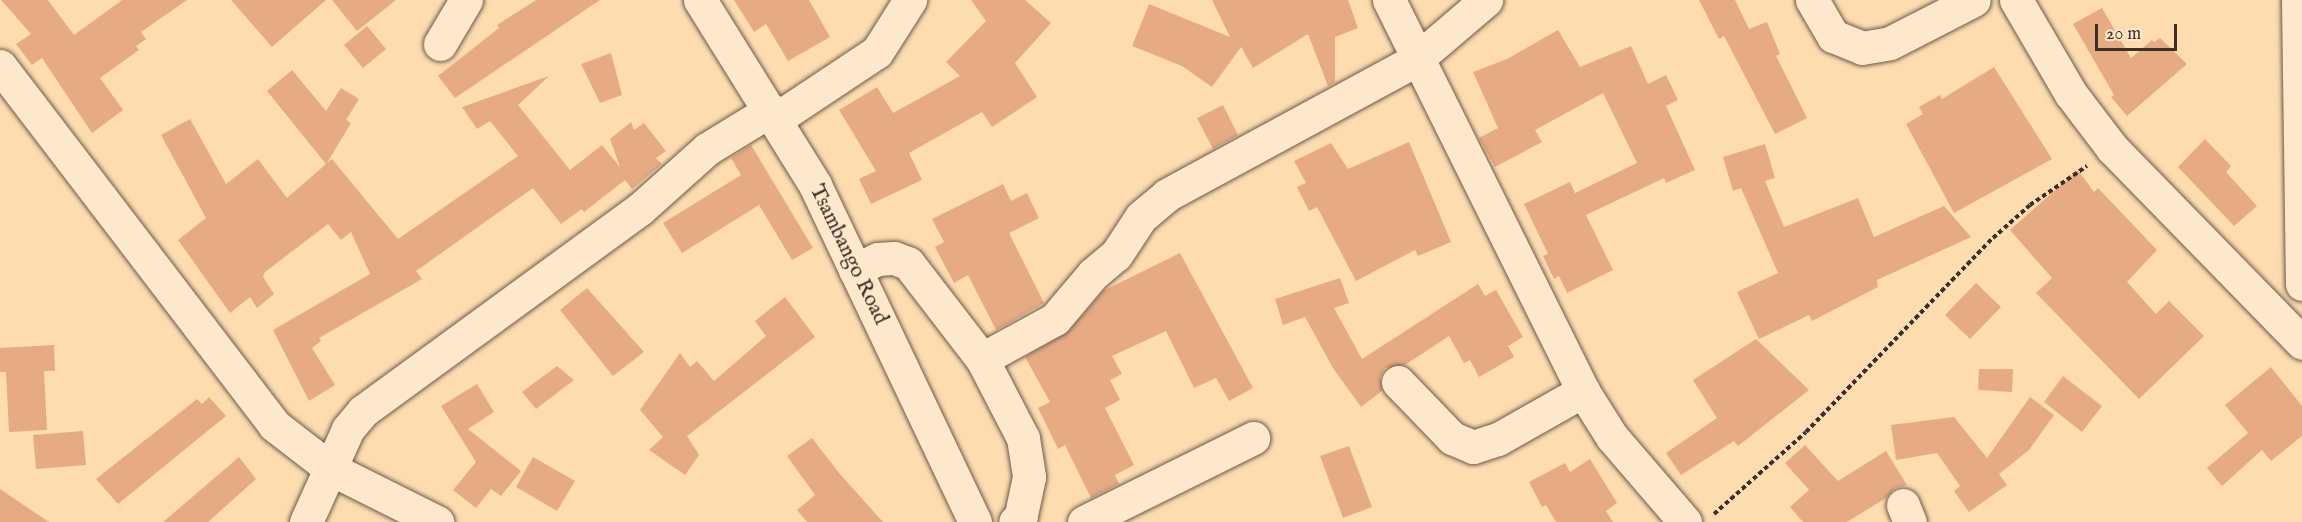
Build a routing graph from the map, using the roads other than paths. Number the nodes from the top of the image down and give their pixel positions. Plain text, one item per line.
1 (466, 0) edge
2 (700, 0) edge
3 (910, 0) edge
4 (1389, 0) edge
5 (1486, 0) edge
6 (1812, 0) edge
7 (1974, 0) edge
8 (2016, 0) edge
9 (2298, 0) edge
10 (440, 44) dead end
11 (1417, 59) junction
12 (0, 66) edge
13 (774, 114) junction
14 (855, 270) junction
15 (2302, 284) edge
16 (2302, 343) edge
17 (982, 359) junction
18 (1398, 382) dead end
19 (1583, 391) junction
20 (1253, 438) dead end
21 (331, 469) junction
22 (1023, 520) edge
23 (306, 522) edge
24 (437, 522) edge
25 (975, 522) edge
26 (1084, 522) edge
27 (1685, 522) edge

1 - 10 street
2 - 13 street, Tsambango Road
3 - 13 street
4 - 11 street
5 - 11 street
6 - 7 street
8 - 16 street
9 - 15 street
11 - 17 street
11 - 19 street
12 - 21 street
13 - 14 street, Tsambango Road
13 - 21 street
14 - 17 street
14 - 25 street, Tsambango Road
17 - 22 street
18 - 19 street
19 - 27 street
20 - 26 street
21 - 23 street
21 - 24 street

